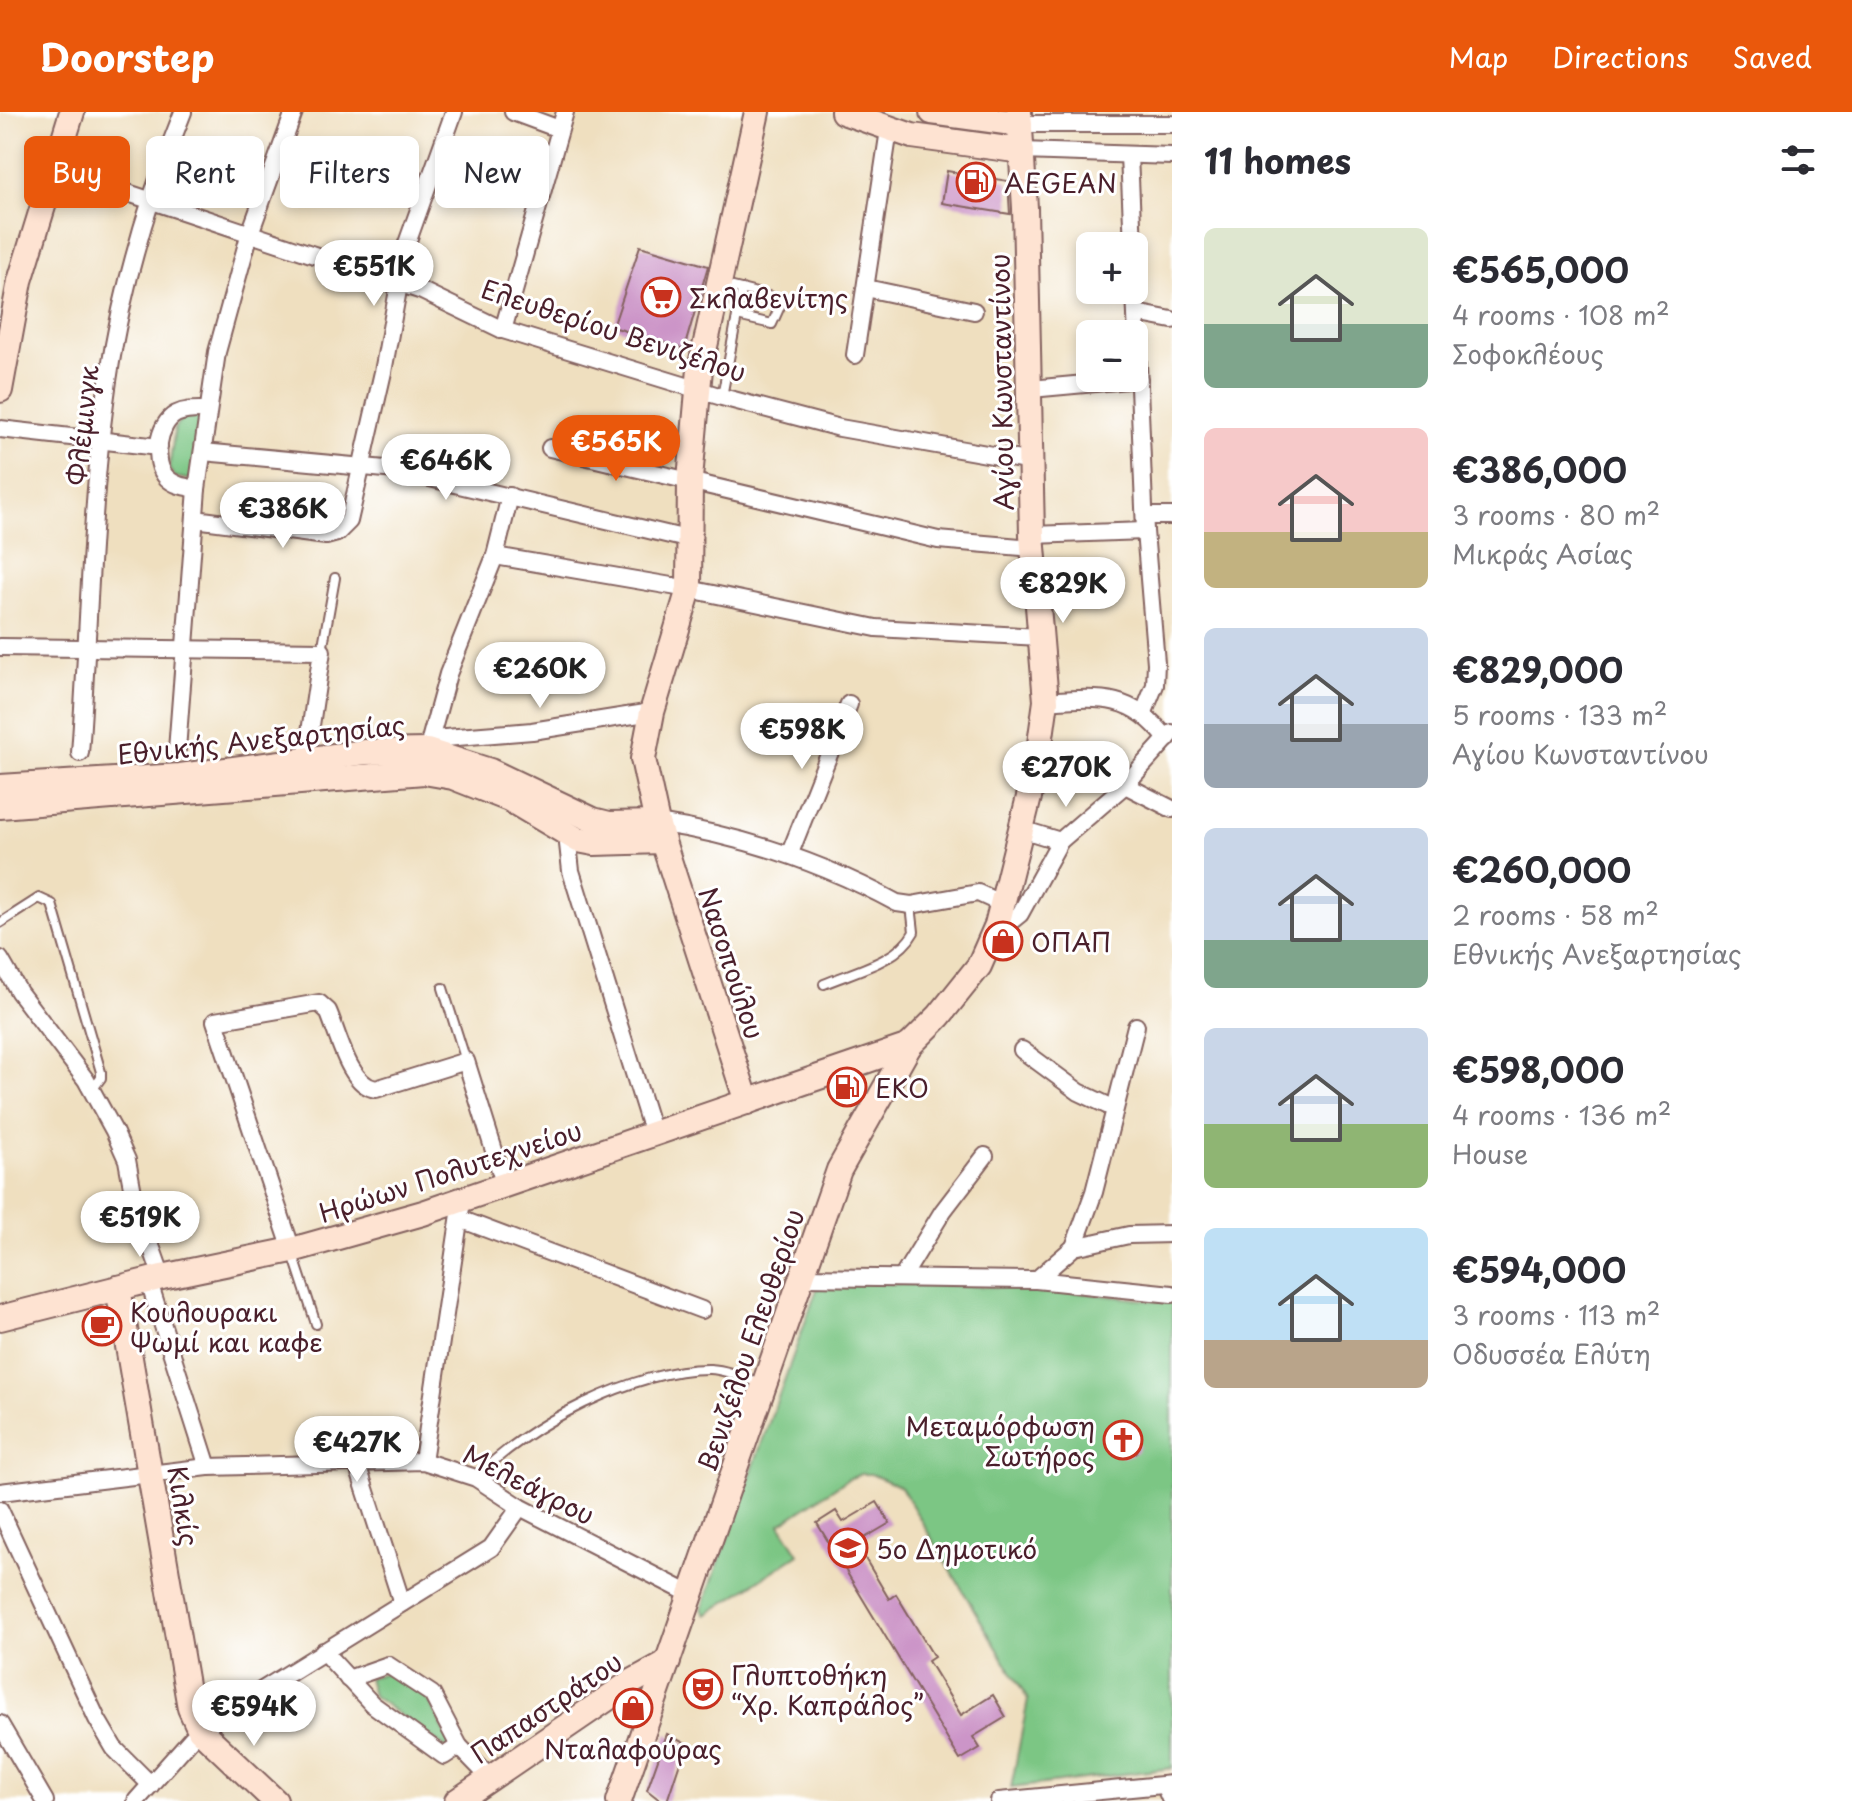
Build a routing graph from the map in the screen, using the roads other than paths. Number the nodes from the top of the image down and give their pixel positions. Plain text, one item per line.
1 (72, 112) edge
2 (183, 112) edge
3 (294, 112) edge
4 (454, 112) edge
5 (513, 112) edge
6 (565, 112) edge
7 (757, 112) edge
8 (843, 112) edge
9 (932, 112) edge
10 (1019, 118) edge
11 (1172, 124) edge
12 (559, 129) junction
13 (889, 130) junction
14 (64, 136) edge
15 (174, 136) edge
16 (1022, 151) junction
17 (1129, 155) junction
18 (1172, 156) edge
19 (41, 208) edge
20 (147, 208) edge
21 (167, 208) edge
22 (1132, 232) edge
23 (249, 236) junction
24 (716, 282) junction
25 (398, 283) junction
26 (866, 288) junction
27 (742, 289) junction
28 (1136, 304) edge
29 (974, 311) dead end
30 (1136, 313) junction
31 (737, 316) junction
32 (1136, 320) edge
33 (1172, 320) edge
34 (503, 330) junction
35 (855, 355) dead end
36 (1076, 385) edge
37 (697, 389) junction
38 (1031, 389) junction
39 (0, 390) edge
40 (1140, 392) edge
41 (722, 397) junction
42 (208, 410) junction
43 (0, 429) edge
44 (101, 441) junction
45 (159, 447) junction
46 (550, 448) dead end
47 (203, 452) junction
48 (1032, 462) junction
49 (363, 466) junction
50 (690, 479) junction
51 (197, 489) junction
52 (510, 496) junction
53 (1172, 516) edge
54 (195, 519) junction
55 (1145, 523) junction
56 (691, 540) junction
57 (1032, 542) junction
58 (495, 556) junction
59 (335, 578) dead end
60 (689, 589) junction
61 (1040, 637) junction
62 (0, 647) edge
63 (185, 648) junction
64 (88, 650) junction
65 (322, 651) junction
66 (1046, 701) junction
67 (849, 704) dead end
68 (652, 712) junction
69 (1144, 712) junction
70 (1170, 736) edge
71 (430, 745) junction
72 (177, 750) dead end
73 (80, 753) dead end
74 (306, 759) junction
75 (1125, 785) junction
76 (0, 787) edge
77 (0, 806) edge
78 (1172, 809) edge
79 (1021, 829) junction
80 (660, 832) junction
81 (567, 835) junction
82 (1060, 841) junction
83 (790, 853) junction
84 (911, 905) junction
85 (999, 915) junction
86 (0, 923) edge
87 (0, 959) edge
88 (824, 984) dead end
89 (443, 988) dead end
90 (1136, 1026) dead end
91 (909, 1046) junction
92 (1022, 1050) dead end
93 (466, 1061) junction
94 (91, 1090) junction
95 (747, 1102) junction
96 (1113, 1108) junction
97 (653, 1134) junction
98 (985, 1156) dead end
99 (505, 1186) junction
100 (461, 1210) junction
101 (1171, 1235) edge
102 (1074, 1247) junction
103 (292, 1250) junction
104 (802, 1277) junction
105 (902, 1278) junction
106 (155, 1280) junction
107 (1036, 1280) junction
108 (118, 1288) junction
109 (1172, 1294) edge
110 (702, 1310) dead end
111 (0, 1318) edge
112 (316, 1324) dead end
113 (765, 1384) junction
114 (423, 1461) junction
115 (357, 1464) junction
116 (208, 1467) junction
117 (150, 1474) junction
118 (476, 1478) junction
119 (0, 1492) edge
120 (520, 1507) junction
121 (0, 1510) edge
122 (690, 1594) junction
123 (402, 1603) junction
124 (323, 1651) junction
125 (668, 1662) junction
126 (348, 1679) junction
127 (0, 1724) edge
128 (200, 1730) junction
129 (459, 1746) junction
130 (6, 1750) edge
131 (490, 1778) junction
132 (1168, 1784) edge
133 (151, 1785) junction
134 (1055, 1798) edge
135 (1025, 1800) edge
136 (45, 1801) edge
137 (136, 1801) edge
138 (275, 1801) edge
139 (457, 1801) edge
140 (619, 1801) edge
141 (999, 1801) edge
142 (1171, 1801) edge

1 - 14 street
2 - 15 street, Φλέμινγκ
3 - 23 street
4 - 25 street
5 - 12 street
6 - 12 street
7 - 24 street, Νασοπούλου
8 - 13 street
9 - 10 street
10 - 11 street
10 - 16 street, Αγίου Κωνσταντίνου
12 - 34 street
13 - 16 street
13 - 26 street
16 - 17 street
16 - 38 street, Αγίου Κωνσταντίνου
17 - 18 street
17 - 22 street
19 - 39 street
20 - 44 street, Φλέμινγκ
21 - 23 street, Ελευθερίου Βενιζέλου
23 - 25 street, Ελευθερίου Βενιζέλου
23 - 42 street
24 - 27 lane
24 - 37 street, Νασοπούλου
25 - 34 street, Ελευθερίου Βενιζέλου
25 - 49 street
26 - 29 street
26 - 35 street
27 - 31 lane
27 - 31 lane
28 - 30 street
30 - 32 street
30 - 33 street
31 - 41 lane
34 - 37 street, Ελευθερίου Βενιζέλου
36 - 38 street
37 - 41 street, Ελευθερίου Βενιζέλου
37 - 50 street, Νασοπούλου
38 - 48 street, Αγίου Κωνσταντίνου
40 - 55 street
41 - 48 street, Ελευθερίου Βενιζέλου
42 - 45 street
42 - 47 street
43 - 44 street
44 - 45 street
44 - 64 street, Φλέμινγκ
45 - 51 street
46 - 50 street
47 - 49 street
47 - 51 street
48 - 57 street, Αγίου Κωνσταντίνου
49 - 52 street
49 - 54 street
50 - 56 street, Νασοπούλου
50 - 57 street
51 - 54 street
52 - 56 street
52 - 58 street
53 - 55 street
54 - 63 street
55 - 57 street
55 - 69 street
56 - 60 street, Νασοπούλου
57 - 61 street, Αγίου Κωνσταντίνου
58 - 60 street
58 - 71 street
59 - 65 lane
60 - 61 street
60 - 68 street, Νασοπούλου
61 - 66 street, Αγίου Κωνσταντίνου
62 - 64 street
63 - 64 street
63 - 65 street
63 - 72 street
64 - 73 street, Φλέμινγκ
65 - 74 street
66 - 69 street
66 - 79 street, Αγίου Κωνσταντίνου
67 - 83 street
68 - 71 street
68 - 80 street, Νασοπούλου
69 - 70 street
70 - 75 street
71 - 74 street, Εθνικής Ανεξαρτησίας
71 - 80 street, Εθνικής Ανεξαρτησίας
74 - 76 street, Εθνικής Ανεξαρτησίας
75 - 78 street
75 - 82 street
77 - 81 street
79 - 82 street
79 - 85 street, Αγίου Κωνσταντίνου
80 - 81 street
80 - 83 street
80 - 95 street, Νασοπούλου
81 - 97 street
82 - 85 street
83 - 84 street
84 - 85 street
84 - 88 lane
85 - 91 street, Αγίου Κωνσταντίνου
86 - 94 lane
87 - 94 street
89 - 93 lane
90 - 96 street
91 - 95 street, Ηρώων Πολυτεχνείου
91 - 104 street, Βενιζέλου Ελευθερίου
92 - 96 street
93 - 99 street
93 - 103 street
94 - 106 street
95 - 97 street, Ηρώων Πολυτεχνείου
96 - 102 street
97 - 99 street, Ηρώων Πολυτεχνείου
98 - 105 street
99 - 100 street, Ηρώων Πολυτεχνείου
100 - 103 street, Ηρώων Πολυτεχνείου
100 - 110 street
100 - 114 street
101 - 102 street
102 - 107 street
103 - 106 street, Ηρώων Πολυτεχνείου
103 - 112 lane
104 - 105 street
104 - 113 street, Βενιζέλου Ελευθερίου
105 - 107 street
106 - 108 street, Ηρώων Πολυτεχνείου
106 - 116 street
107 - 109 street
108 - 111 street, Ηρώων Πολυτεχνείου
108 - 117 street, Κιλκίς
113 - 118 lane
113 - 122 street, Βενιζέλου Ελευθερίου
114 - 115 street, Μελεάγρου
114 - 118 street, Μελεάγρου
115 - 116 street, Μελεάγρου
115 - 123 street
116 - 117 street, Μελεάγρου
117 - 119 street, Μελεάγρου
117 - 128 street, Κιλκίς
118 - 120 street, Μελεάγρου
120 - 122 street, Μελεάγρου
120 - 123 street
121 - 133 street
122 - 125 street, Βενιζέλου Ελευθερίου
123 - 124 street
124 - 126 street
124 - 128 street
125 - 131 street, Παπαστράτου
125 - 140 street
126 - 129 street
126 - 129 street
127 - 130 street
128 - 133 street
128 - 138 street
129 - 131 street
130 - 136 street
131 - 139 street, Παπαστράτου
132 - 134 street
132 - 142 street
133 - 137 street
134 - 135 street
135 - 141 street

